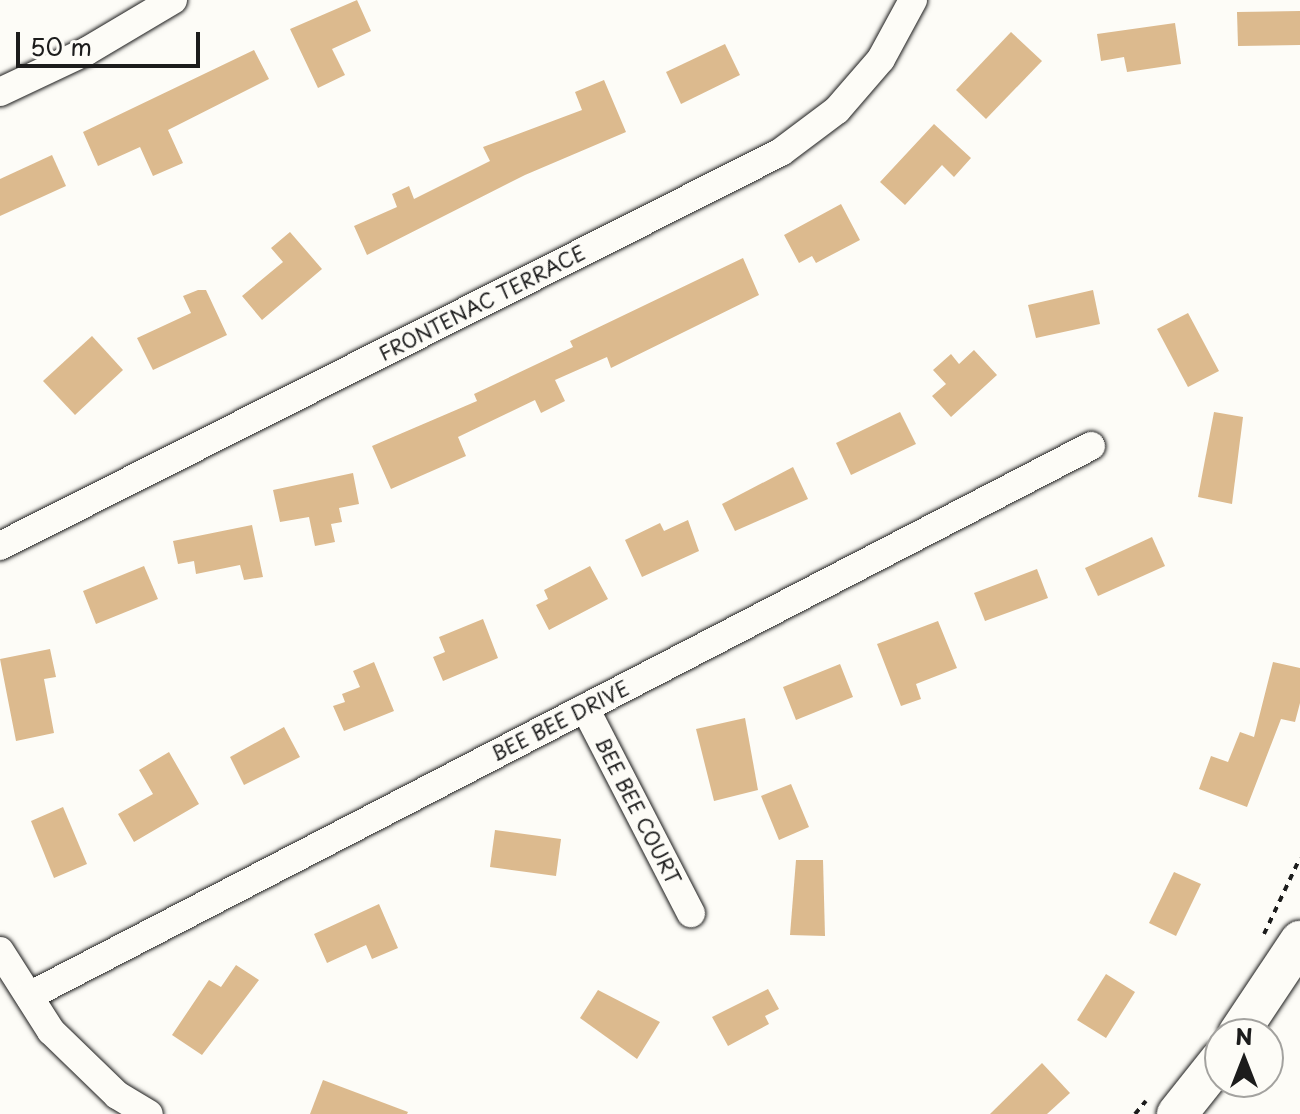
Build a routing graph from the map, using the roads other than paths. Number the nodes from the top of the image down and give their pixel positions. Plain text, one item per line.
1 (173, 0) edge
2 (913, 0) edge
3 (0, 92) edge
4 (1091, 446) dead end
5 (0, 546) edge
6 (585, 708) junction
7 (691, 913) dead end
8 (0, 951) edge
9 (1287, 955) edge
10 (29, 996) junction
11 (1248, 1018) edge
12 (1204, 1072) edge
13 (1167, 1101) edge
14 (149, 1114) edge

1 - 3 street
2 - 5 street, FRONTENAC TERRACE
4 - 6 street, BEE BEE DRIVE
6 - 7 street, BEE BEE COURT
6 - 10 street, BEE BEE DRIVE
8 - 10 street
9 - 11 main road
10 - 14 street
12 - 13 main road

